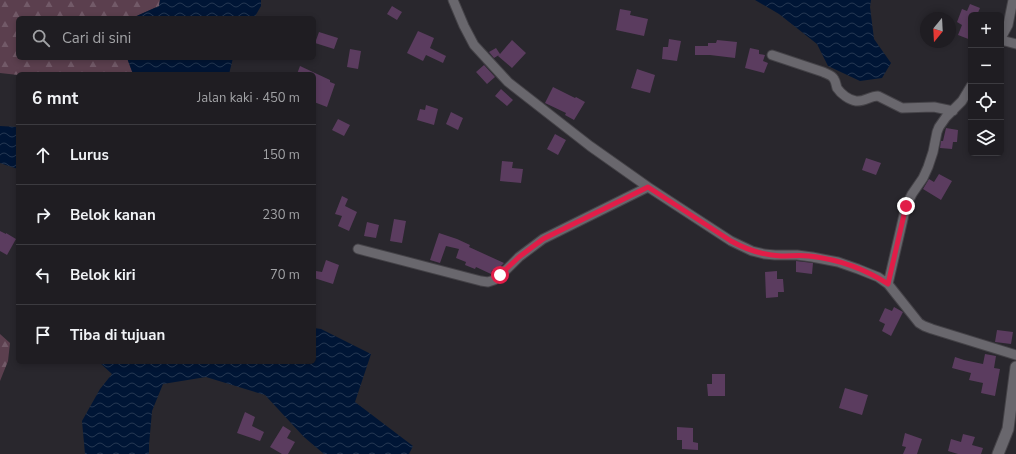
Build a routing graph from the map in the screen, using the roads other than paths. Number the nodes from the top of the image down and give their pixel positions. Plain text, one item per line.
1 (453, 0) edge
2 (1013, 0) edge
3 (1004, 33) edge
4 (1004, 40) edge
5 (1016, 44) edge
6 (772, 55) dead end
7 (968, 91) edge
8 (953, 111) junction
9 (648, 187) junction
10 (358, 249) dead end
11 (888, 284) junction
12 (1016, 355) edge
13 (1016, 367) edge
14 (998, 454) edge

1 - 9 street
2 - 3 street
4 - 5 street
6 - 8 street
7 - 8 street
8 - 11 street
9 - 10 street
9 - 11 street
11 - 12 street
13 - 14 street

